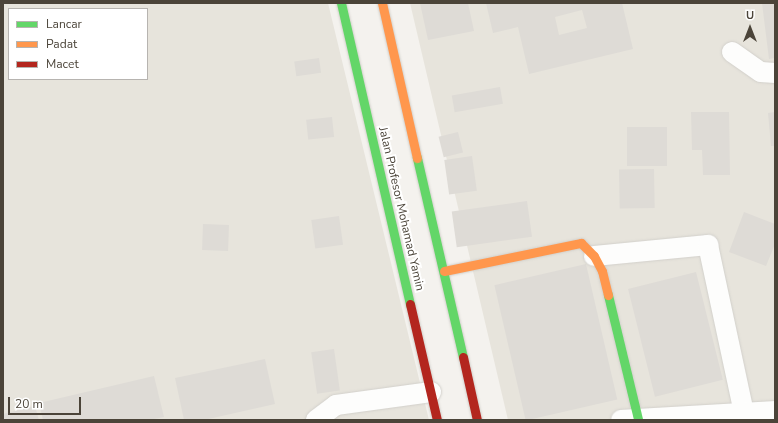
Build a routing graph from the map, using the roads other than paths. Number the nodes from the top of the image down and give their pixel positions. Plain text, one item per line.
1 (341, 3) edge
2 (382, 3) edge
3 (732, 52) dead end
4 (775, 73) edge
5 (594, 256) junction
6 (444, 271) junction
7 (431, 392) junction
8 (775, 411) edge
9 (744, 413) junction
10 (629, 419) edge
11 (316, 420) edge
12 (437, 420) edge
13 (477, 420) edge

1 - 7 main road, Jalan Profesor Mohamad Yamin
2 - 6 main road
3 - 4 street
5 - 6 main road
5 - 9 street
5 - 10 main road
6 - 13 main road
7 - 11 street
7 - 12 main road, Jalan Profesor Mohamad Yamin
8 - 9 street
9 - 10 street

